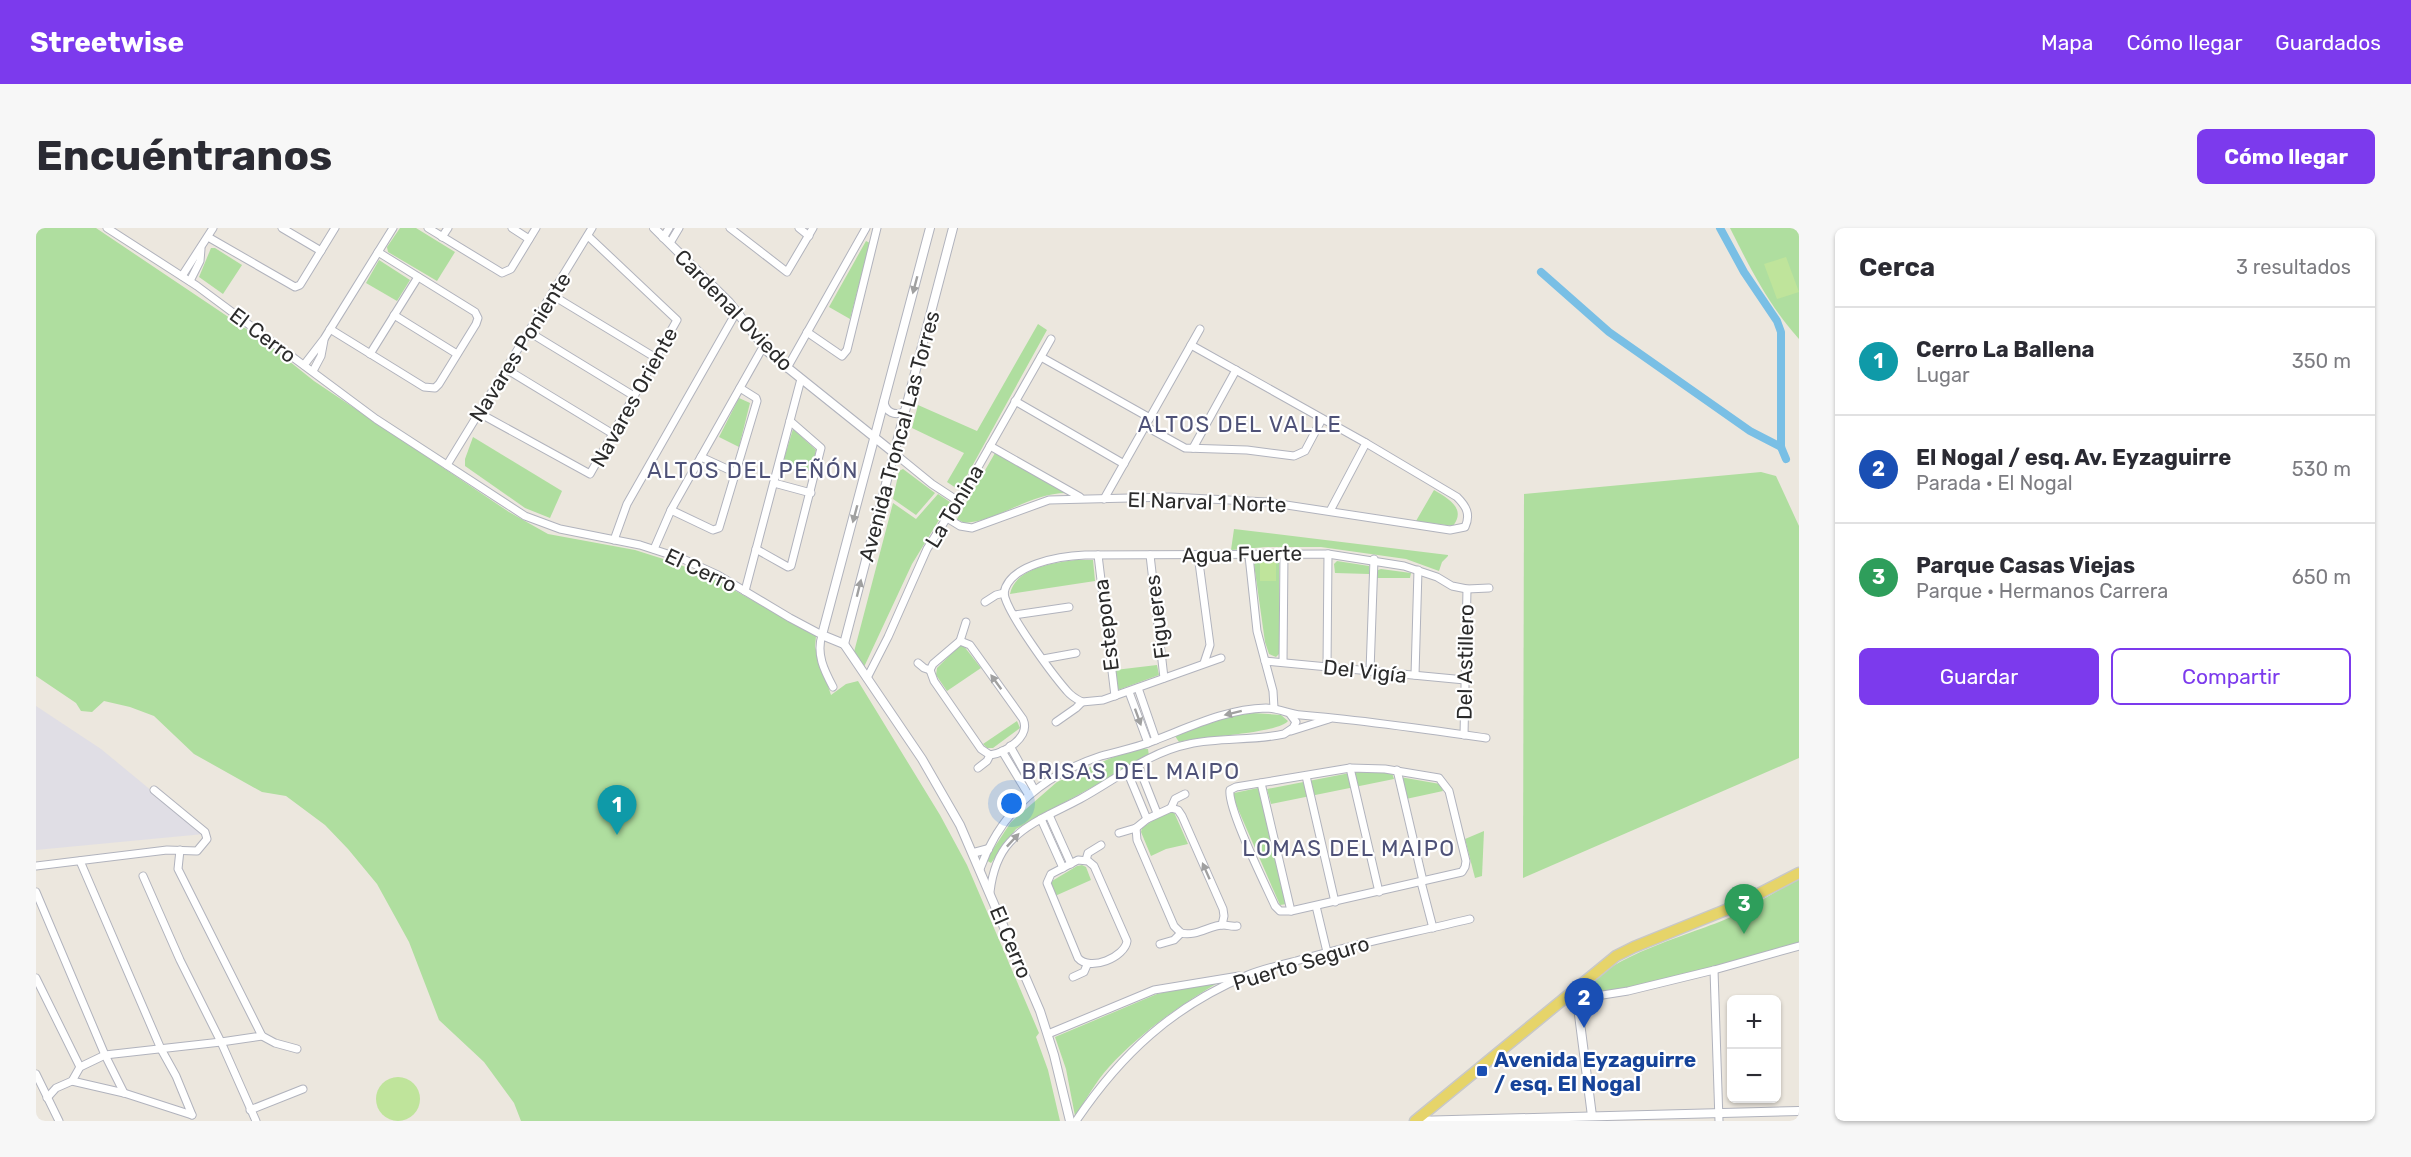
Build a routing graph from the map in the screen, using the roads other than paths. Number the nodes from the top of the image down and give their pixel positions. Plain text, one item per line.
1 (107, 228) edge
2 (213, 228) edge
3 (282, 228) edge
4 (335, 228) edge
5 (393, 228) edge
6 (428, 228) edge
7 (448, 228) edge
8 (512, 228) edge
9 (536, 228) edge
10 (592, 228) edge
11 (654, 228) edge
12 (669, 228) edge
13 (679, 228) edge
14 (730, 228) edge
15 (799, 228) edge
16 (813, 228) edge
17 (866, 228) edge
18 (877, 228) edge
19 (930, 228) edge
20 (953, 228) edge
21 (588, 236) junction
22 (809, 236) junction
23 (208, 237) junction
24 (442, 237) junction
25 (529, 239) junction
26 (667, 240) junction
27 (201, 249) junction
28 (321, 251) junction
29 (378, 252) junction
30 (182, 276) junction
31 (418, 277) junction
32 (190, 281) junction
33 (552, 295) junction
34 (737, 311) junction
35 (394, 315) junction
36 (1200, 328) dead end
37 (330, 329) junction
38 (529, 332) junction
39 (807, 332) junction
40 (324, 339) junction
41 (1051, 339) dead end
42 (1191, 345) junction
43 (764, 347) junction
44 (370, 354) junction
45 (458, 354) junction
46 (1041, 357) junction
47 (656, 358) junction
48 (304, 365) junction
49 (787, 368) junction
50 (506, 369) junction
51 (1236, 370) junction
52 (313, 371) junction
53 (801, 379) junction
54 (740, 388) junction
55 (634, 396) junction
56 (884, 401) junction
57 (1015, 401) junction
58 (905, 411) junction
59 (479, 413) junction
60 (1150, 418) junction
61 (1322, 418) junction
62 (790, 422) junction
63 (1145, 426) junction
64 (613, 434) junction
65 (875, 436) junction
66 (1366, 443) junction
67 (990, 446) junction
68 (1193, 448) junction
69 (894, 453) junction
70 (701, 457) junction
71 (1124, 464) junction
72 (447, 465) junction
73 (736, 473) junction
74 (774, 483) junction
75 (811, 493) junction
76 (1083, 499) junction
77 (1104, 499) junction
78 (958, 501) junction
79 (671, 510) junction
80 (1330, 510) junction
81 (947, 518) junction
82 (614, 540) junction
83 (654, 549) junction
84 (756, 549) junction
85 (1284, 553) junction
86 (1328, 554) junction
87 (1098, 555) junction
88 (1150, 555) junction
89 (1198, 555) junction
90 (1249, 556) junction
91 (1374, 559) junction
92 (1419, 570) junction
93 (1489, 588) dead end
94 (1467, 589) junction
95 (745, 591) junction
96 (1004, 593) junction
97 (985, 602) dead end
98 (1069, 607) dead end
99 (1014, 615) junction
100 (966, 622) dead end
101 (822, 635) junction
102 (960, 641) junction
103 (844, 644) junction
104 (1076, 653) dead end
105 (1221, 658) dead end
106 (1043, 659) junction
107 (1265, 661) junction
108 (1283, 662) junction
109 (918, 663) dead end
110 (1204, 663) junction
111 (1327, 667) junction
112 (930, 670) junction
113 (1370, 671) junction
114 (1415, 675) junction
115 (867, 678) junction
116 (1164, 678) junction
117 (1465, 680) junction
118 (833, 687) dead end
119 (1138, 688) junction
120 (1129, 692) junction
121 (1115, 696) junction
122 (1082, 702) junction
123 (1274, 708) junction
124 (1290, 714) junction
125 (1335, 717) junction
126 (1056, 722) dead end
127 (1289, 732) junction
128 (1464, 735) junction
129 (1486, 738) dead end
130 (1156, 740) junction
131 (1148, 743) junction
132 (1010, 746) junction
133 (1002, 751) junction
134 (990, 755) junction
135 (1138, 765) junction
136 (978, 768) dead end
137 (1350, 768) junction
138 (1397, 770) junction
139 (1127, 771) junction
140 (1306, 776) junction
141 (1261, 783) junction
142 (1034, 789) junction
143 (154, 790) dead end
144 (1028, 794) junction
145 (1185, 794) dead end
146 (1172, 808) junction
147 (1157, 813) junction
148 (1045, 817) junction
149 (1147, 819) junction
150 (1136, 828) junction
151 (1119, 834) dead end
152 (1101, 845) dead end
153 (988, 849) junction
154 (180, 850) junction
155 (973, 853) junction
156 (1086, 860) junction
157 (80, 861) junction
158 (1071, 864) junction
159 (36, 866) edge
160 (1063, 868) junction
161 (980, 869) junction
162 (1799, 873) edge
163 (143, 876) dead end
164 (1422, 882) junction
165 (36, 892) edge
166 (990, 892) junction
167 (1379, 892) junction
168 (1335, 902) junction
169 (1316, 906) junction
170 (1291, 911) junction
171 (1470, 919) dead end
172 (1222, 925) junction
173 (1238, 926) dead end
174 (1433, 928) junction
175 (1181, 933) junction
176 (1160, 944) dead end
177 (1799, 946) edge
178 (1327, 952) junction
179 (1088, 965) junction
180 (1714, 970) junction
181 (1251, 974) junction
182 (1073, 977) dead end
183 (36, 978) edge
184 (1572, 991) junction
185 (1048, 1034) junction
186 (262, 1036) junction
187 (221, 1042) junction
188 (161, 1049) junction
189 (297, 1049) dead end
190 (105, 1054) junction
191 (80, 1067) junction
192 (36, 1074) edge
193 (72, 1081) junction
194 (303, 1089) dead end
195 (124, 1093) junction
196 (47, 1098) junction
197 (250, 1110) junction
198 (1799, 1111) edge
199 (1719, 1117) edge
200 (1593, 1119) edge
201 (59, 1121) edge
202 (256, 1121) edge
203 (1070, 1121) edge
204 (1076, 1121) edge
205 (1415, 1121) edge
206 (1433, 1121) edge

1 - 30 street, El Cerro
2 - 23 street
3 - 28 street
4 - 28 street
5 - 29 street
6 - 24 street
7 - 24 street
8 - 25 street
9 - 25 street
10 - 21 street, Navares Poniente
11 - 26 street, Cardenal Oviedo
12 - 26 street
13 - 26 street
14 - 22 street
15 - 22 street
16 - 22 street
17 - 39 street
18 - 39 street
19 -> 56 street, Avenida Troncal Las Torres
20 - 58 street, Avenida Troncal Las Torres
21 - 33 street, Navares Poniente
21 - 47 street, Navares Oriente
23 - 27 street
23 - 28 street
24 - 25 street
26 - 34 street, Cardenal Oviedo
27 - 30 street
27 - 32 street
29 - 31 street
29 - 37 street
30 - 32 street, El Cerro
31 - 35 street
31 - 45 street
32 - 48 street, El Cerro
33 - 38 street, Navares Poniente
33 - 47 street
34 - 43 street, Cardenal Oviedo
34 - 82 street
35 - 44 street
35 - 45 street
36 - 42 street
37 - 40 street
37 - 44 street
38 - 50 street, Navares Poniente
38 - 55 street
39 - 49 street
40 - 48 street
40 - 52 street
41 - 46 street, La Tonina
42 - 51 street
42 - 60 street
43 - 49 street, Cardenal Oviedo
43 - 54 street
44 - 45 street
46 - 57 street, La Tonina
46 - 60 street
47 - 55 street, Navares Oriente
48 - 52 street, El Cerro
49 - 53 street, Cardenal Oviedo
50 - 59 street, Navares Poniente
50 - 64 street
51 - 61 street
51 - 68 street
52 - 72 street, El Cerro
53 - 62 street
53 - 65 street, Cardenal Oviedo
54 - 70 street
54 - 73 street
55 - 64 street, Navares Oriente
56 - 58 street
56 - 65 street, Avenida Troncal Las Torres
57 - 67 street, La Tonina
57 - 71 street
58 - 69 street, Avenida Troncal Las Torres
59 - 64 street, Navares Oriente
59 - 72 street, Navares Poniente
60 - 63 street
61 - 66 street
61 - 68 street
62 - 74 street
62 - 75 street
63 - 68 street
63 - 71 street
65 - 69 street, Cardenal Oviedo
65 -> 101 street, Avenida Troncal Las Torres
66 - 80 street
66 - 80 street, El Narval 1 Norte
67 - 76 street
67 - 78 street, La Tonina
69 - 78 street, Cardenal Oviedo
103 -> 69 street, Avenida Troncal Las Torres
70 - 73 street
70 - 79 street
71 - 77 street
72 - 82 street, El Cerro
73 - 79 street
74 - 75 street
74 - 84 street
75 - 84 street
76 - 77 street, El Narval 1 Norte
76 - 81 street, El Narval 1 Norte
77 - 80 street, El Narval 1 Norte
78 - 81 street, La Tonina
79 - 83 street
81 - 115 street, La Tonina
82 - 83 street, El Cerro
83 - 95 street, El Cerro
84 - 95 street
85 - 86 street, Agua Fuerte
85 - 90 street, Agua Fuerte
85 - 108 street
86 - 91 street, Agua Fuerte
86 - 111 street
87 - 88 street, Agua Fuerte
87 - 96 street, Agua Fuerte
87 - 121 street, Estepona
88 - 89 street, Agua Fuerte
88 - 116 street, Figueres
89 - 90 street, Agua Fuerte
89 - 110 street
90 - 107 street
91 - 92 street, Agua Fuerte
91 - 113 street
92 - 94 street, Agua Fuerte
92 - 114 street
93 - 94 street, Agua Fuerte
94 - 117 street, Del Astillero
95 - 101 street, El Cerro
96 - 97 street
96 - 99 street
98 - 99 street
99 - 106 street
100 - 102 street
101 - 103 street, El Cerro
101 - 118 street
102 - 112 street
132 -> 102 street
103 - 115 street, El Cerro
104 - 106 street
105 - 110 street
106 - 122 street
107 - 108 street, Del Vigía
107 - 123 street
108 - 111 street, Del Vigía
109 - 112 street
110 - 116 street
111 - 113 street, Del Vigía
112 - 134 street
113 - 114 street, Del Vigía
114 - 117 street, Del Vigía
115 - 155 street, El Cerro
116 - 119 street
117 - 128 street, Del Astillero
119 - 120 street
119 - 130 street
120 - 121 street
120 -> 131 street
121 - 122 street
122 - 126 street
123 - 124 street
123 -> 130 street
124 - 125 street
124 - 127 street
125 - 127 street
125 - 128 street
127 - 135 street
128 - 129 street
130 - 131 street
131 - 142 street
132 - 133 street
132 - 142 street
133 - 134 street
133 - 144 street
134 - 136 street
135 - 139 street
135 - 147 street
137 - 138 street
137 - 140 street
137 - 167 street
138 - 164 street
138 - 164 street
139 - 148 street
139 - 149 street
140 - 141 street
140 - 168 street
141 - 170 street
141 - 170 street
142 - 144 street
143 - 154 street
144 - 153 street
145 - 146 street
146 - 147 street
172 -> 146 street
147 - 149 street
148 - 158 street
148 - 160 street
166 -> 148 street
149 - 150 street
150 - 151 street
150 - 175 street
152 - 156 street
153 - 155 street
153 - 161 street
154 - 157 street
154 - 186 street
155 - 161 street, El Cerro
156 - 158 street
156 - 179 street
157 - 159 street
157 - 188 street
158 - 160 street
160 - 179 street
161 - 166 street, El Cerro
162 - 184 main road
163 - 187 street
164 - 167 street
164 - 174 street
165 - 190 street
166 - 185 street, El Cerro
167 - 168 street
168 - 169 street
169 - 170 street
169 - 178 street
171 - 174 street, Puerto Seguro
172 - 173 street
172 - 175 street
174 - 178 street, Puerto Seguro
175 - 176 street
177 - 180 street
178 - 181 street, Puerto Seguro
179 - 182 street
180 - 184 street
180 - 199 street
181 - 185 street
181 - 204 street, Puerto Seguro
183 - 191 street
184 - 200 street
184 - 205 main road
185 - 203 street, El Cerro
186 - 187 street
186 - 189 street
187 - 188 street
187 - 197 street
188 - 190 street
188 - 195 street
190 - 191 street
190 - 195 street
191 - 193 street
192 - 196 street
193 - 195 street
193 - 196 street
194 - 197 street
196 - 201 street
197 - 202 street
198 - 199 street
199 - 200 street
200 - 206 street
205 - 206 street

